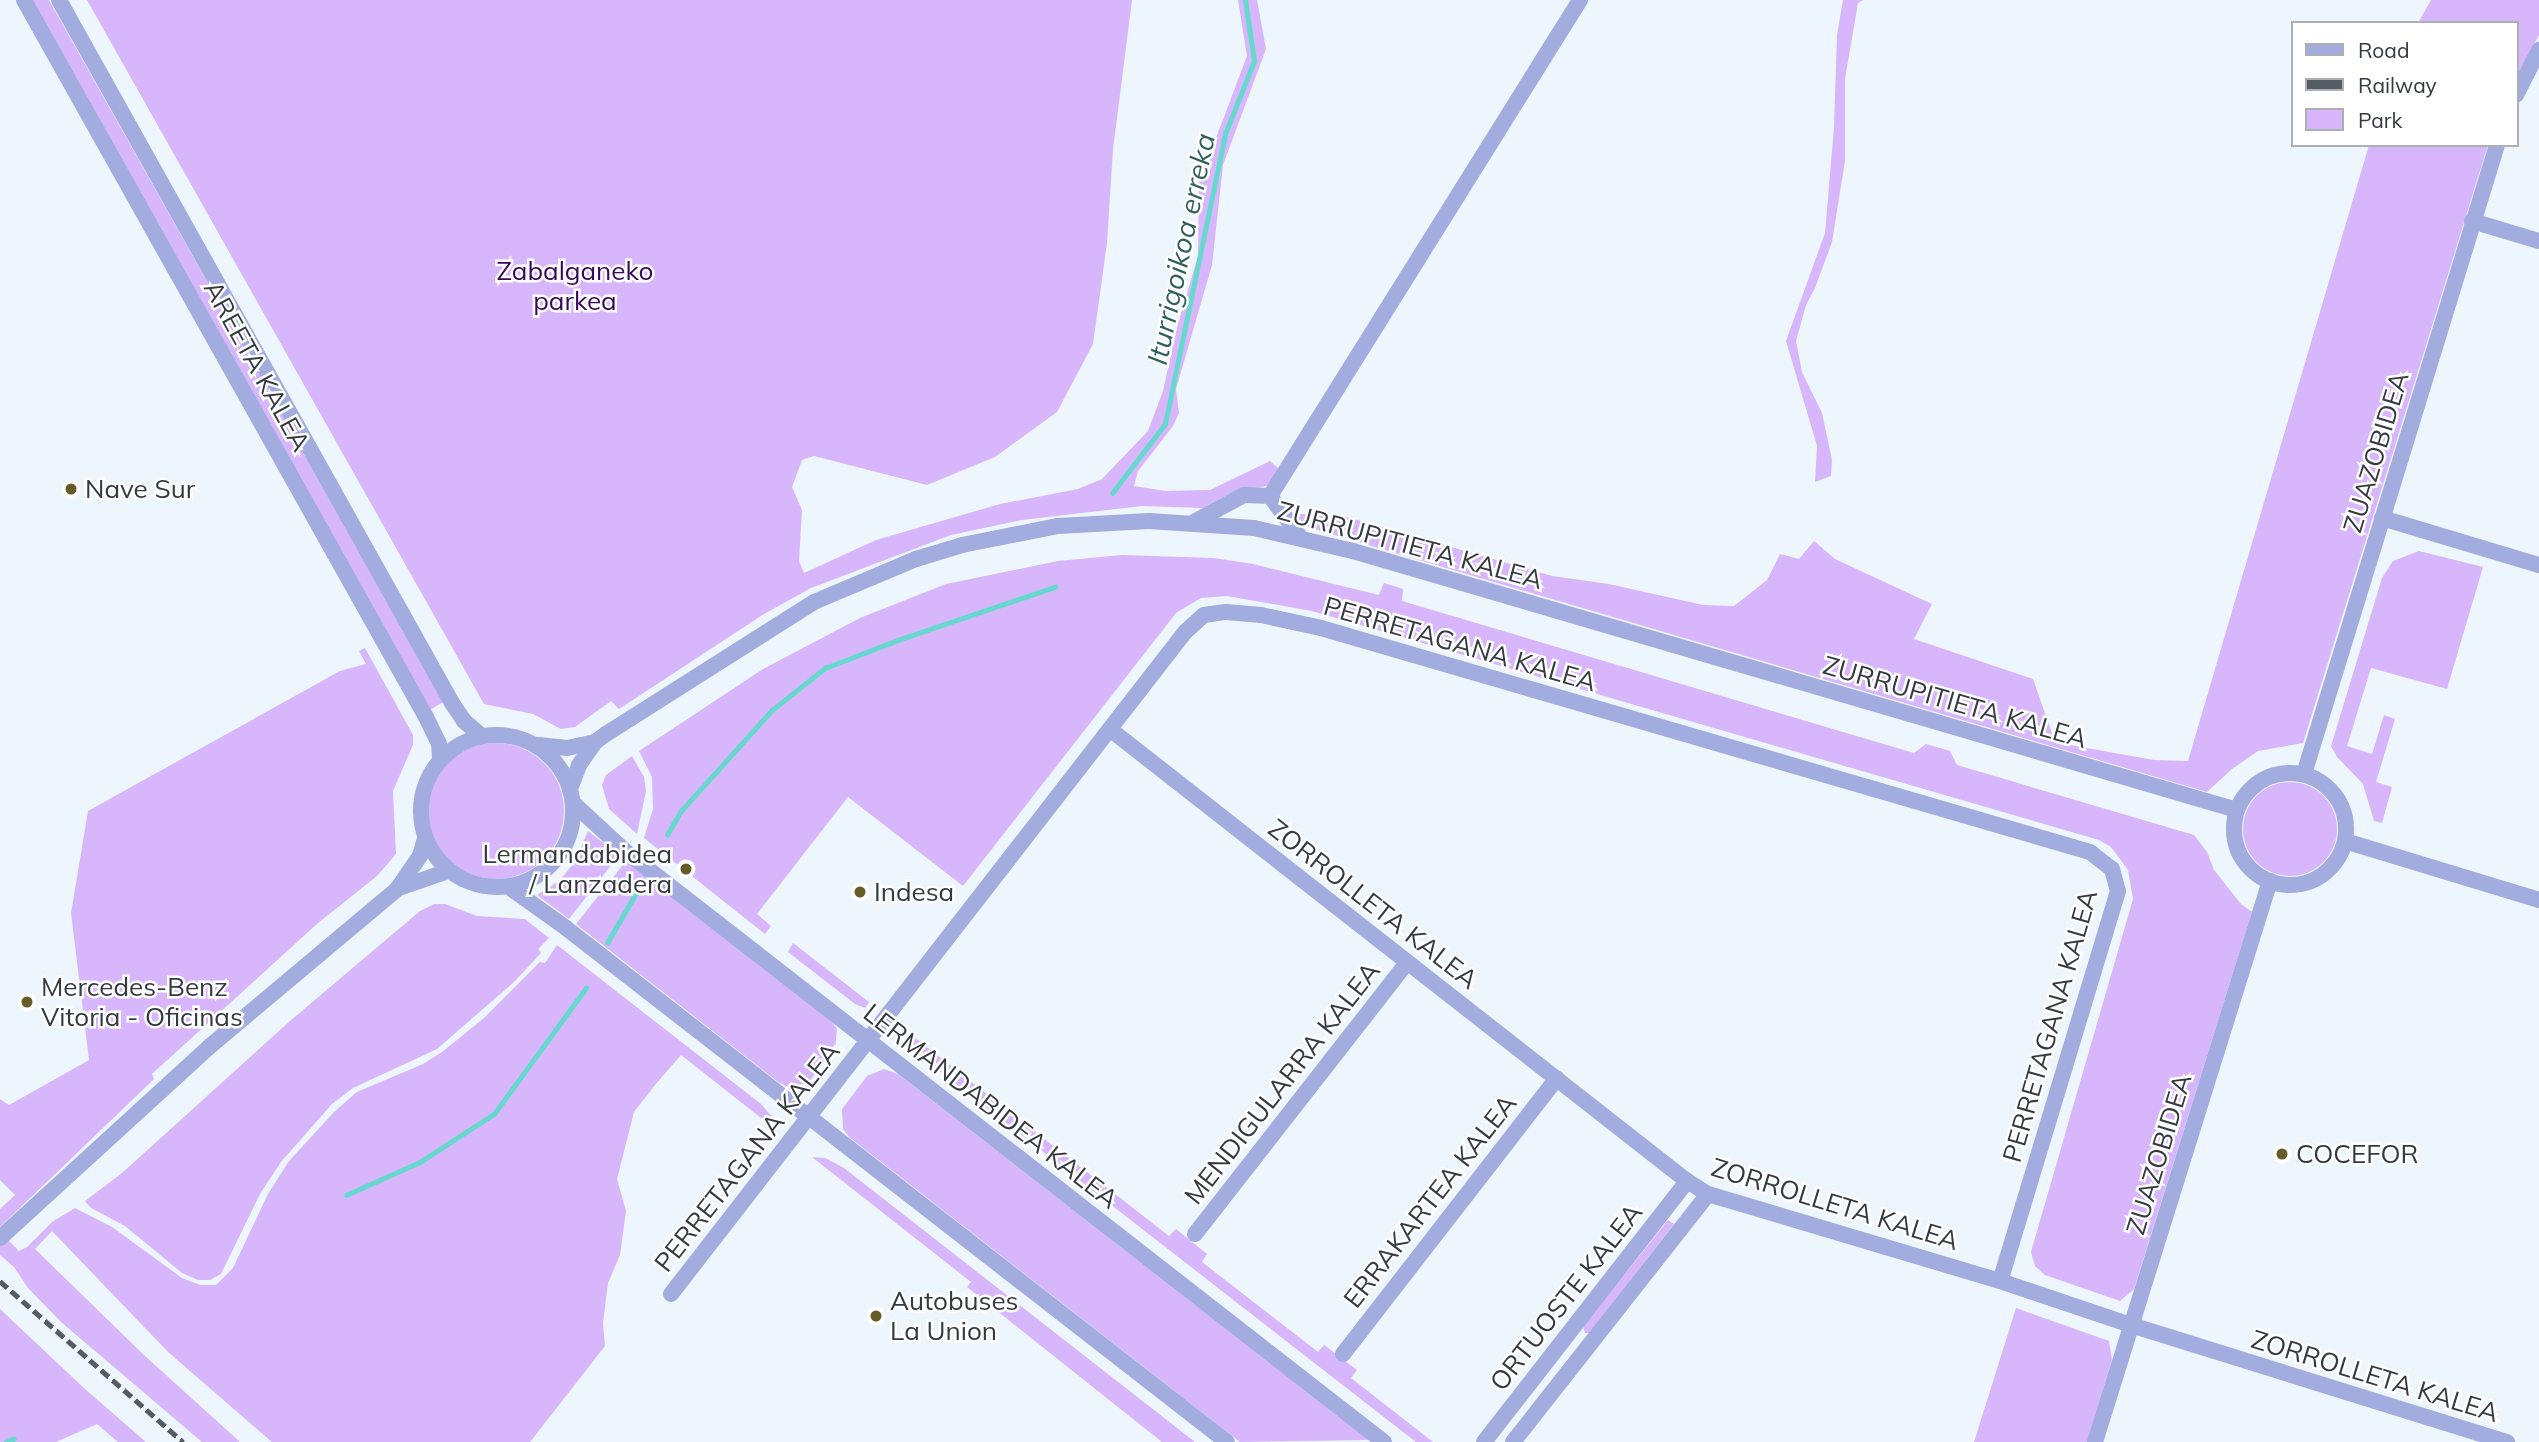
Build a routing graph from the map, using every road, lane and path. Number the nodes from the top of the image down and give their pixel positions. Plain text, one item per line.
1 (24, 0) edge
2 (59, 0) edge
3 (1580, 0) edge
4 (2539, 50) edge
5 (2518, 91) edge
6 (2496, 147) edge
7 (2472, 221) junction
8 (2539, 241) edge
9 (1270, 496) junction
10 (2382, 517) junction
11 (1194, 522) junction
12 (1300, 537) junction
13 (2539, 565) edge
14 (1111, 730) junction
15 (482, 736) junction
16 (595, 742) junction
17 (534, 744) junction
18 (440, 759) junction
19 (2304, 774) junction
20 (572, 796) junction
21 (2237, 810) junction
22 (425, 839) junction
23 (2345, 841) junction
24 (448, 871) junction
25 (2270, 881) junction
26 (509, 887) junction
27 (397, 888) junction
28 (2539, 900) edge
29 (1407, 963) junction
30 (868, 1041) junction
31 (1557, 1078) junction
32 (810, 1117) junction
33 (1687, 1181) junction
34 (1708, 1194) junction
35 (1195, 1234) dead end
36 (2, 1237) edge
37 (2000, 1281) junction
38 (671, 1294) dead end
39 (2131, 1325) junction
40 (1343, 1354) dead end
41 (1227, 1442) edge
42 (1384, 1442) edge
43 (1484, 1442) edge
44 (1513, 1442) edge
45 (2095, 1442) edge
46 (2507, 1442) edge

1 - 18 street, AREETA KALEA
2 - 15 street, AREETA KALEA
3 - 9 street
4 - 5 street
6 - 7 street, ZUAZOBIDEA
7 - 8 street
7 - 10 street, ZUAZOBIDEA
9 - 11 street
9 - 12 street
10 - 13 street
10 - 19 street, ZUAZOBIDEA
11 - 12 street, ZURRUPITIETA KALEA
11 - 16 street, ZURRUPITIETA KALEA
12 - 21 street, ZURRUPITIETA KALEA
14 - 29 street, ZORROLLETA KALEA
14 - 30 street, PERRETAGANA KALEA
14 - 37 street, PERRETAGANA KALEA
15 - 17 street
15 - 18 street
16 - 17 street, ZURRUPITIETA KALEA
16 - 20 street, ZURRUPITIETA KALEA
17 - 20 street
18 - 22 street
19 - 21 street
19 - 23 street
20 - 26 street
20 - 30 street, LERMANDABIDEA KALEA
21 - 25 street
22 - 24 street
22 - 27 street
23 - 25 street
23 - 28 street
24 - 26 street
24 - 27 street
25 - 39 street, ZUAZOBIDEA
26 - 32 street
27 - 36 street
29 - 31 street, ZORROLLETA KALEA
29 - 35 street, MENDIGULARRA KALEA
30 - 32 street, PERRETAGANA KALEA
30 - 42 street, LERMANDABIDEA KALEA
31 - 33 street, ZORROLLETA KALEA
31 - 40 street, ERRAKARTEA KALEA
32 - 38 street, PERRETAGANA KALEA
32 - 41 street
33 - 34 street, ZORROLLETA KALEA
33 - 43 street, ORTUOSTE KALEA
34 - 37 street, ZORROLLETA KALEA
34 - 44 street, ORTUOSTE KALEA
37 - 39 street, ZORROLLETA KALEA
39 - 45 street, ZUAZOBIDEA
39 - 46 street, ZORROLLETA KALEA

